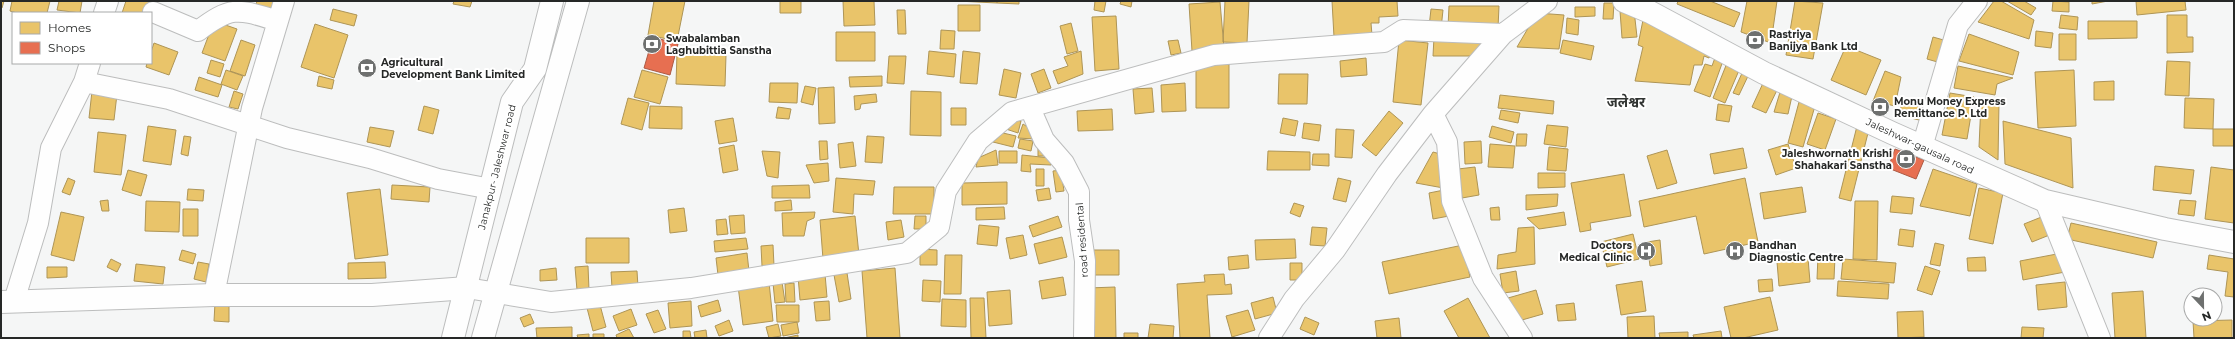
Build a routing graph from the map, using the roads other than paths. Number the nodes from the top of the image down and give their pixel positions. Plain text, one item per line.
1 (108, 1) edge
2 (284, 1) edge
3 (552, 1) edge
4 (578, 1) edge
5 (1547, 1) edge
6 (1624, 1) edge
7 (1977, 1) edge
8 (104, 12) edge
9 (153, 12) dead end
10 (278, 21) junction
11 (1503, 34) junction
12 (90, 64) edge
13 (84, 82) junction
14 (1030, 108) junction
15 (1433, 114) junction
16 (249, 124) junction
17 (1922, 147) junction
18 (491, 189) junction
19 (2045, 201) junction
20 (2234, 242) edge
21 (467, 288) junction
22 (496, 293) junction
23 (214, 295) junction
24 (8, 301) edge
25 (453, 338) edge
26 (483, 338) edge
27 (1084, 338) edge
28 (1266, 338) edge
29 (1522, 338) edge
30 (2100, 338) edge

1 - 8 street
2 - 10 street
3 - 18 main road, Janakpur- Jaleshwar road
4 - 22 main road
5 - 11 street
6 - 17 main road, Jaleshwar-gausala road
7 - 17 street
9 - 10 street
10 - 16 street
11 - 14 street
11 - 15 street
12 - 13 street
13 - 16 street
13 - 24 street
14 - 22 street
14 - 27 street, road residental
15 - 28 street
15 - 29 street
16 - 18 street
16 - 23 street
17 - 19 main road, Jaleshwar-gausala road
18 - 21 main road, Janakpur- Jaleshwar road
19 - 20 main road, Jaleshwar-gausala road
19 - 30 street
21 - 22 street
21 - 23 main road
21 - 25 main road, Janakpur- Jaleshwar road
22 - 26 main road
23 - 24 main road

